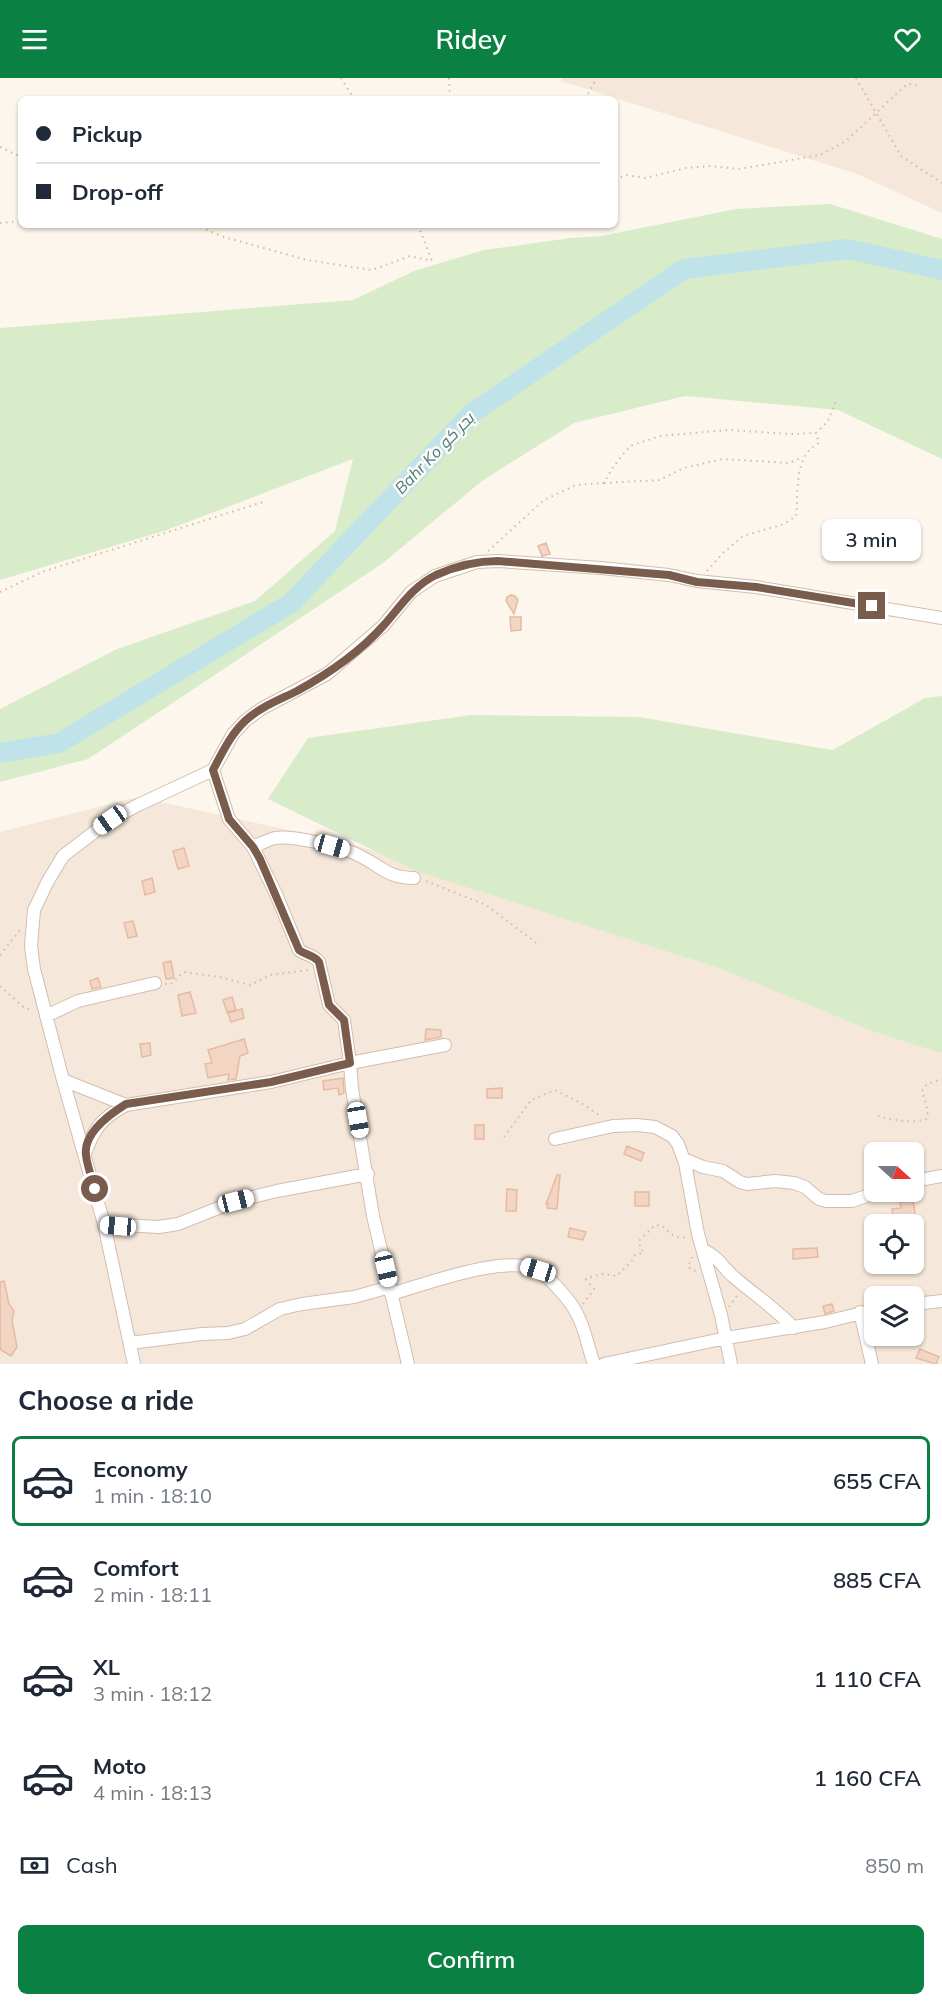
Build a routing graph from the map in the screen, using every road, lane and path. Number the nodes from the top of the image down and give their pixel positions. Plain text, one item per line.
1 (341, 78) edge
2 (449, 78) edge
3 (597, 78) edge
4 (856, 78) edge
5 (920, 85) dead end
6 (352, 96) edge
7 (450, 96) edge
8 (587, 96) edge
9 (877, 111) junction
10 (0, 147) edge
11 (18, 156) edge
12 (618, 178) edge
13 (942, 183) edge
14 (18, 221) edge
15 (0, 223) edge
16 (203, 228) edge
17 (419, 228) edge
18 (836, 402) dead end
19 (816, 433) junction
20 (803, 458) junction
21 (604, 483) junction
22 (263, 502) dead end
23 (477, 561) junction
24 (697, 582) junction
25 (0, 592) edge
26 (942, 618) edge
27 (213, 770) junction
28 (253, 847) junction
29 (414, 878) joint
30 (34, 910) junction
31 (539, 945) dead end
32 (0, 955) edge
33 (321, 969) junction
34 (155, 983) joint
35 (0, 986) edge
36 (46, 1016) junction
37 (445, 1045) dead end
38 (350, 1063) junction
39 (942, 1079) edge
40 (63, 1080) junction
41 (126, 1104) junction
42 (878, 1116) dead end
43 (613, 1126) junction
44 (504, 1137) dead end
45 (555, 1139) dead end
46 (85, 1153) junction
47 (684, 1159) junction
48 (703, 1167) junction
49 (368, 1174) junction
50 (942, 1176) edge
51 (924, 1179) edge
52 (690, 1186) junction
53 (864, 1197) edge
54 (104, 1224) junction
55 (698, 1234) junction
56 (703, 1250) junction
57 (744, 1284) junction
58 (390, 1291) junction
59 (942, 1301) edge
60 (924, 1303) edge
61 (864, 1311) edge
62 (576, 1312) junction
63 (860, 1312) junction
64 (721, 1315) junction
65 (794, 1328) junction
66 (726, 1338) junction
67 (130, 1343) junction
68 (134, 1364) edge
69 (408, 1364) edge
70 (594, 1364) edge
71 (604, 1364) edge
72 (731, 1364) edge
73 (872, 1364) edge

1 - 6 path
2 - 7 path
3 - 8 path
4 - 9 path
5 - 9 path
9 - 12 path
9 - 13 path
10 - 11 path
14 - 15 path
16 - 17 path
18 - 19 path
19 - 20 path
19 - 21 path
20 - 21 path
20 - 24 path
21 - 23 path
22 - 25 path
23 - 24 street
23 - 27 street
24 - 26 street
27 - 28 street
27 - 30 street
28 - 29 street
28 - 33 street
29 - 31 path
30 - 32 path
30 - 36 street
33 - 34 path
33 - 38 street
34 - 36 street
35 - 36 path
36 - 40 street
37 - 38 street
38 - 41 street
38 - 49 street
39 - 42 path
40 - 41 street
40 - 46 street
41 - 46 street
43 - 44 path
43 - 45 street
43 - 47 street
46 - 54 street
47 - 48 street
47 - 52 street
48 - 52 street
48 - 53 street
49 - 54 street
49 - 58 street
50 - 51 street
52 - 55 street
54 - 67 street
55 - 56 street
55 - 62 path
56 - 57 street
56 - 64 street
57 - 64 path
57 - 65 street
58 - 62 street
58 - 67 street
58 - 69 street
59 - 60 street
61 - 63 street
62 - 70 street
63 - 65 street
63 - 73 street
64 - 66 street
65 - 66 street
66 - 71 street
66 - 72 street
67 - 68 street

